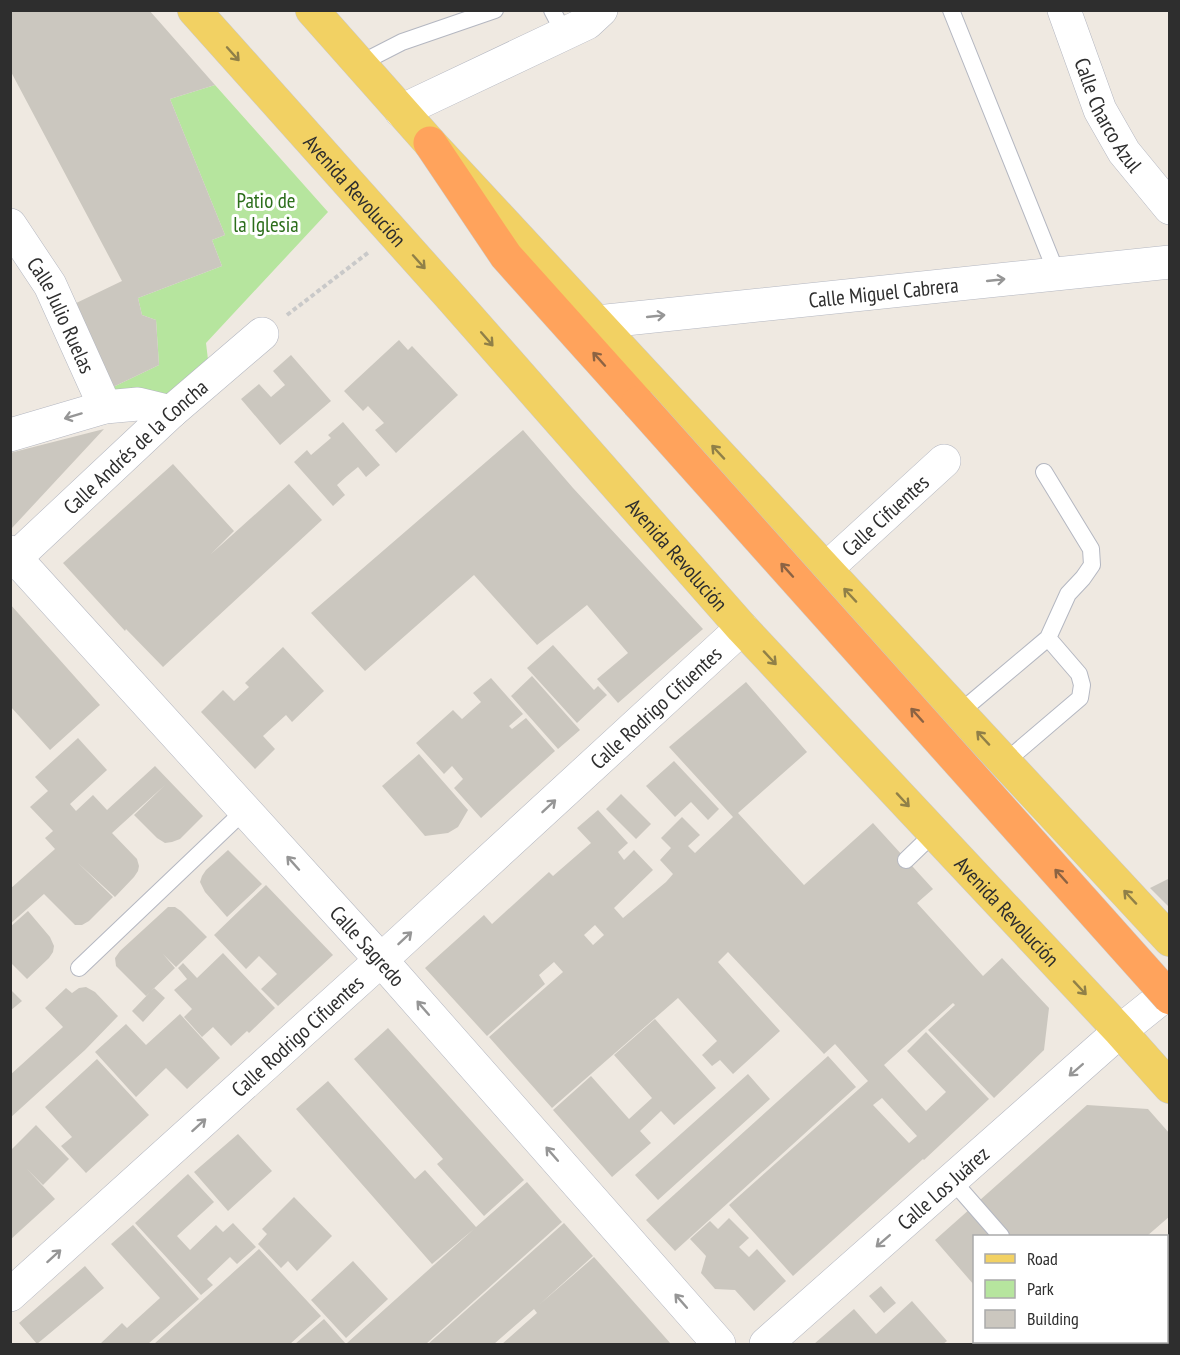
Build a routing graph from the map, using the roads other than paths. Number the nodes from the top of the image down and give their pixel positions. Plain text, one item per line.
1 (194, 10) edge
2 (312, 10) edge
3 (495, 10) edge
4 (601, 10) edge
5 (951, 10) edge
6 (1064, 10) edge
7 (558, 22) edge
8 (359, 64) junction
9 (402, 111) junction
10 (430, 143) junction
11 (1170, 208) edge
12 (10, 225) edge
13 (1170, 262) edge
14 (1057, 274) junction
15 (597, 322) junction
16 (262, 334) road end
17 (105, 406) junction
18 (171, 412) junction
19 (10, 435) edge
20 (944, 461) dead end
21 (1044, 472) dead end
22 (12, 558) edge
23 (826, 569) junction
24 (742, 628) junction
25 (1048, 638) junction
26 (959, 713) junction
27 (1005, 762) junction
28 (245, 810) junction
29 (934, 833) junction
30 (906, 860) dead end
31 (1170, 940) edge
32 (381, 960) junction
33 (79, 968) dead end
34 (1170, 991) edge
35 (1170, 998) edge
36 (1120, 1031) junction
37 (1170, 1087) edge
38 (951, 1180) junction
39 (1000, 1235) edge
40 (10, 1295) edge
41 (719, 1344) edge
42 (766, 1344) edge

1 -> 24 main road, Avenida Revolución
2 - 8 main road
3 - 8 lane
4 - 7 street
5 - 14 lane
6 - 11 street, Calle Charco Azul
7 - 9 street
8 - 9 main road
9 - 10 main road
10 - 15 main road
35 -> 10 highway, bridge
12 - 17 street, Calle Julio Ruelas
13 - 14 street, Calle Miguel Cabrera
15 -> 14 street, Calle Miguel Cabrera
23 -> 15 main road
16 - 18 street, Calle Andrés de la Concha
17 - 18 street
17 -> 19 street
18 - 22 street, Calle Andrés de la Concha
20 - 23 street, Calle Cifuentes
21 - 25 lane
22 - 28 street, Calle Sagredo
26 -> 23 main road
24 -> 29 main road, Avenida Revolución
32 -> 24 street, Calle Rodrigo Cifuentes
25 - 26 lane
25 - 27 lane
27 -> 26 main road
31 -> 27 main road
32 -> 28 street, Calle Sagredo
28 - 33 lane
29 - 30 lane
29 -> 36 main road, Avenida Revolución
40 -> 32 street, Calle Rodrigo Cifuentes
41 -> 32 street, Calle Sagredo
34 - 36 street, Calle Los Juárez
36 - 37 main road, Avenida Revolución
36 -> 38 street, Calle Los Juárez
38 - 39 lane
38 -> 42 street, Calle Los Juárez

